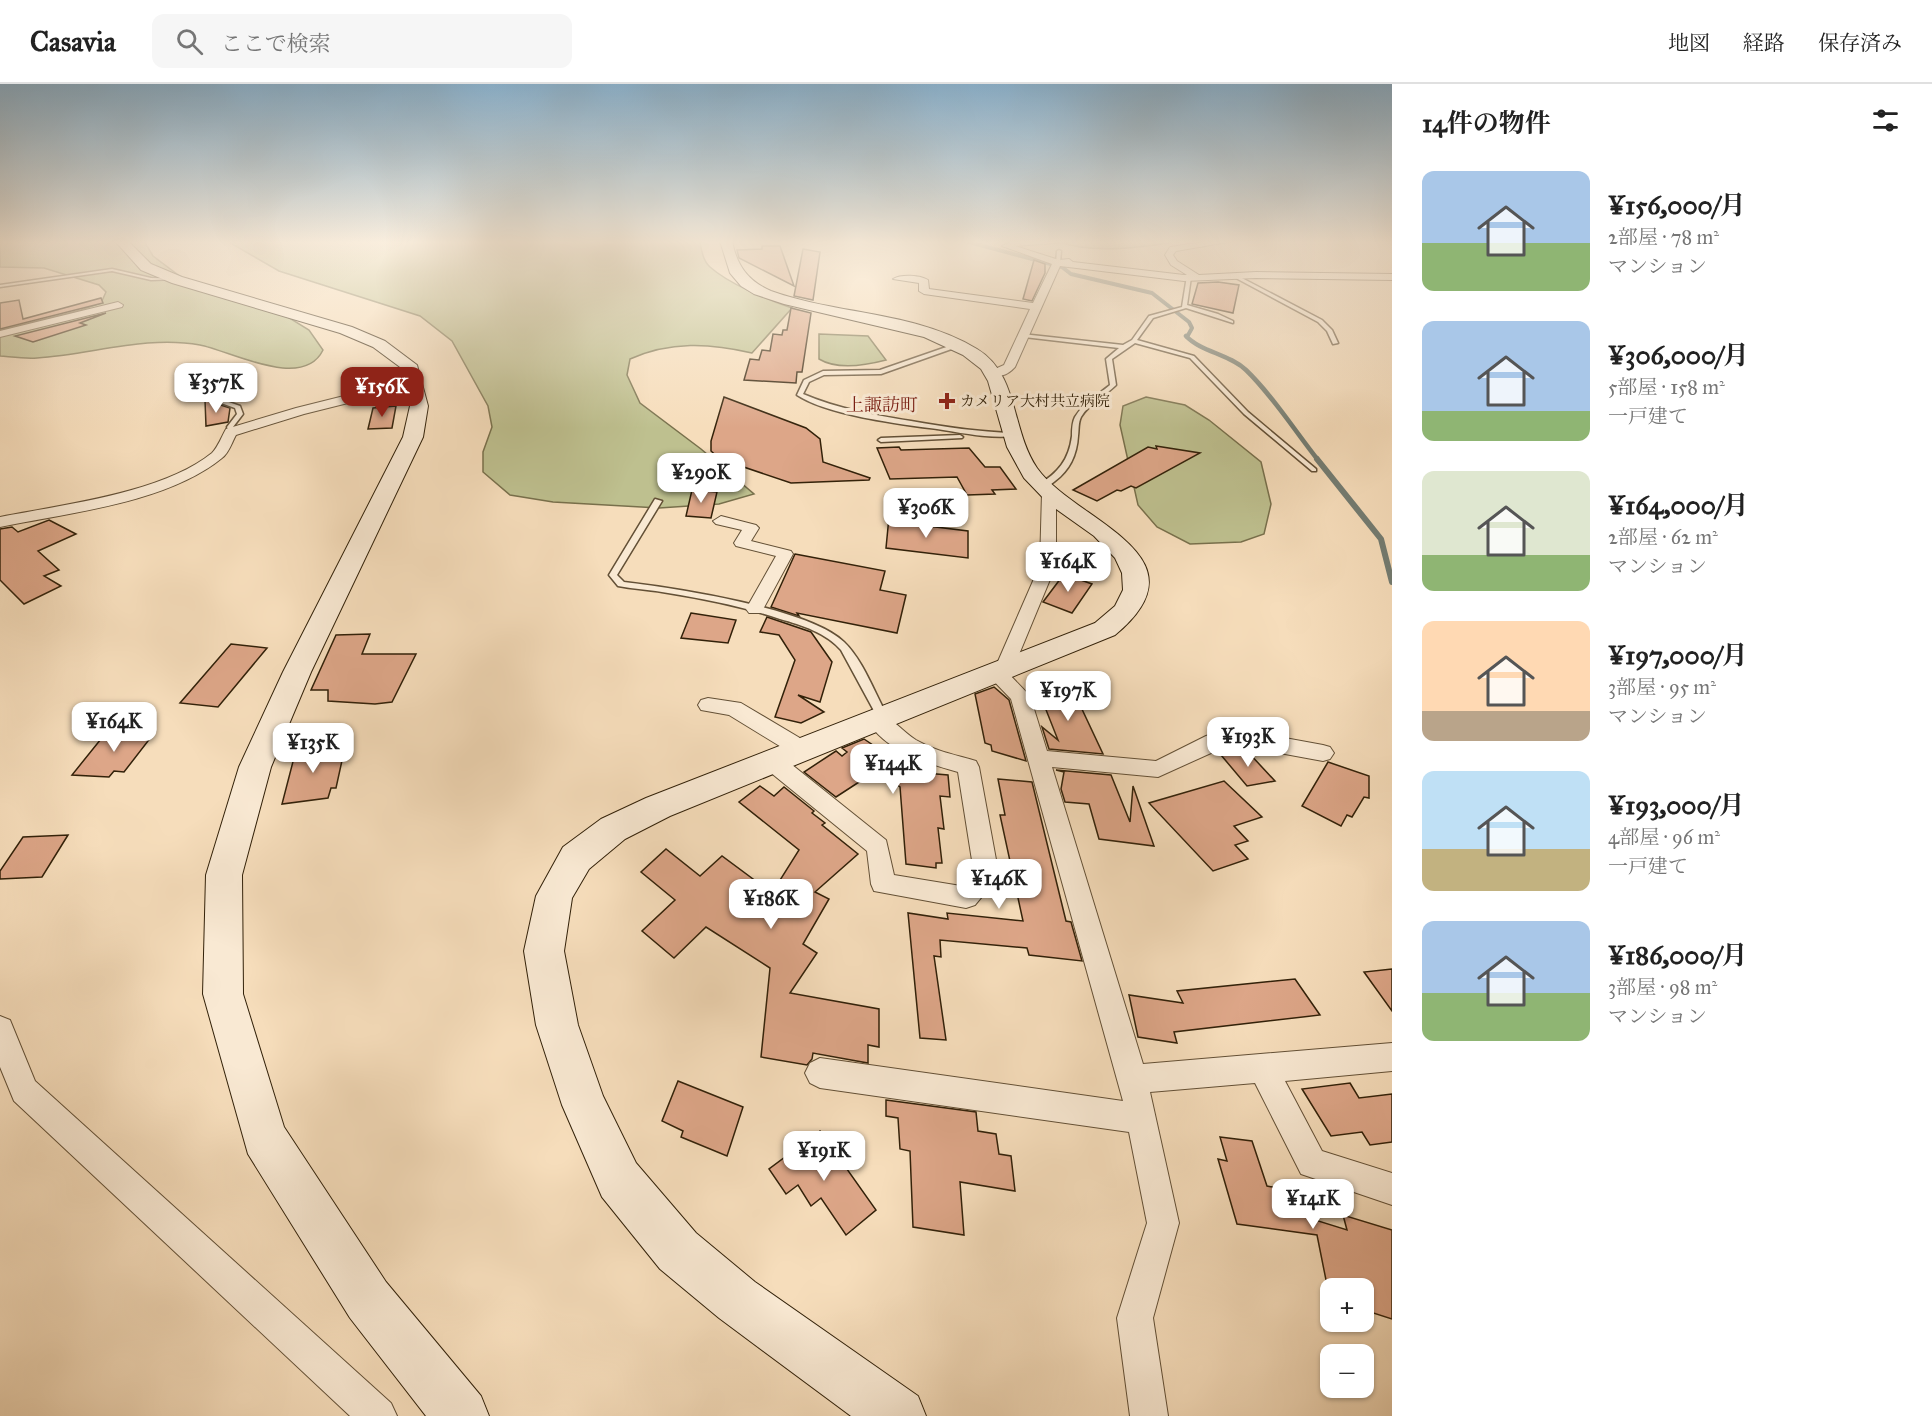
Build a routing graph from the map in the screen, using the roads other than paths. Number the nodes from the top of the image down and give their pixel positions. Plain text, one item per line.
1 (256, 303) edge
2 (797, 303) edge
3 (1009, 303) edge
4 (1039, 303) edge
5 (1184, 303) edge
6 (1287, 303) edge
7 (118, 305) dead end
8 (1037, 307) junction
9 (1182, 308) junction
10 (1231, 322) dead end
11 (31, 326) junction
12 (50, 333) dead end
13 (0, 334) edge
14 (1024, 335) junction
15 (1134, 341) junction
16 (1335, 343) dead end
17 (958, 345) junction
18 (1124, 347) junction
19 (994, 372) junction
20 (412, 383) junction
21 (195, 387) dead end
22 (231, 432) junction
23 (1013, 437) junction
24 (881, 440) dead end
25 (1314, 470) dead end
26 (1045, 490) junction
27 (658, 501) dead end
28 (721, 521) dead end
29 (0, 522) edge
30 (755, 609) junction
31 (1000, 671) junction
32 (708, 705) dead end
33 (880, 718) junction
34 (1323, 753) dead end
35 (788, 756) junction
36 (1038, 758) junction
37 (0, 1030) edge
38 (1392, 1057) edge
39 (1263, 1068) junction
40 (820, 1073) dead end
41 (1133, 1079) junction
42 (1142, 1119) junction
43 (1392, 1189) edge
44 (378, 1416) edge
45 (461, 1416) edge
46 (898, 1416) edge
47 (1149, 1416) edge

1 - 20 street
2 - 17 street
3 - 8 street
4 - 8 street
5 - 9 lane
6 - 16 lane
7 - 11 street
8 - 14 street
9 - 10 lane
9 - 15 lane
11 - 12 street
11 - 13 street
14 - 18 lane
14 - 19 street
15 - 18 lane
15 - 25 lane
17 - 19 street
17 - 23 lane
18 - 26 lane
19 - 23 street
20 - 22 street
20 - 45 street
21 - 22 lane
22 - 29 street
23 - 24 lane
23 - 26 street
26 - 31 street
26 - 31 street
27 - 30 lane
28 - 30 street
30 - 33 lane
31 - 33 street
31 - 36 street
32 - 35 street
33 - 35 street
33 - 35 street
34 - 36 street
35 - 46 street
36 - 41 street
37 - 44 street
38 - 39 street
39 - 41 street
39 - 43 street
40 - 42 street
41 - 42 street
42 - 47 street

